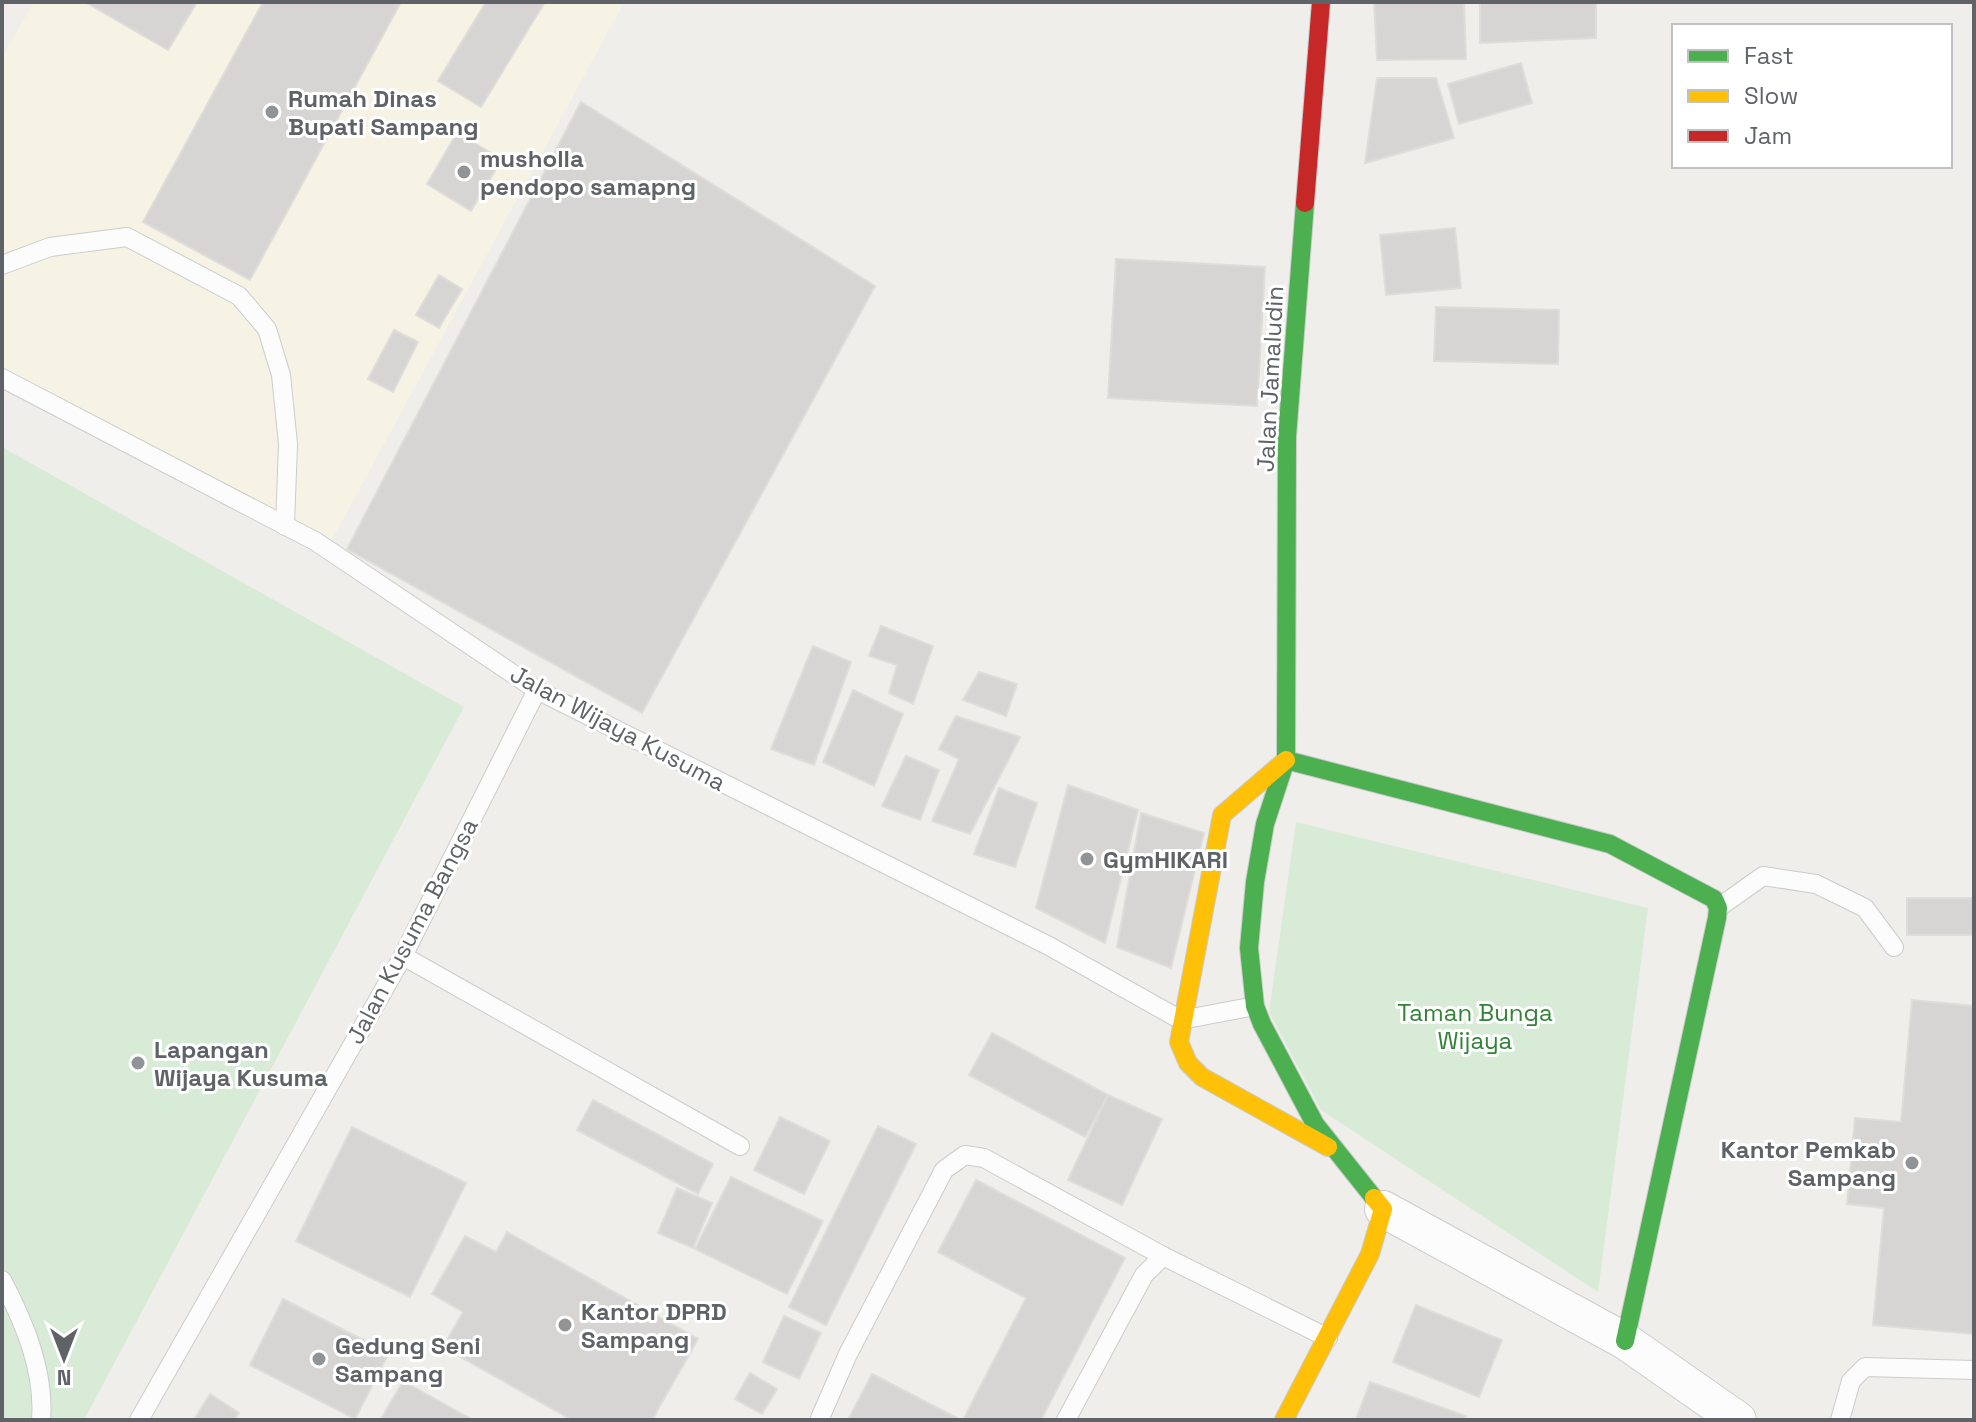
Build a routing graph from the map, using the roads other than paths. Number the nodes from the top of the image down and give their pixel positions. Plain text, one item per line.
1 (1321, 2) edge
2 (2, 265) edge
3 (2, 378) edge
4 (285, 526) junction
5 (537, 690) junction
6 (1286, 760) junction
7 (1718, 908) junction
8 (1894, 947) dead end
9 (403, 956) junction
10 (1255, 1006) junction
11 (1181, 1020) junction
12 (740, 1146) dead end
13 (1334, 1150) junction
14 (1383, 1209) junction
15 (1163, 1256) junction
16 (2, 1280) edge
17 (1328, 1338) junction
18 (1625, 1341) junction
19 (1974, 1370) edge
20 (820, 1418) edge
21 (41, 1420) edge
22 (139, 1420) edge
23 (1066, 1420) edge
24 (1284, 1420) edge
25 (1738, 1420) edge
26 (1840, 1420) edge

1 - 6 street, Jalan Jamaludin
2 - 4 lane
3 - 4 lane, Jalan Wijaya Kusuma
4 - 5 lane, Jalan Wijaya Kusuma
5 - 9 lane, Jalan Kusuma Bangsa
5 - 11 lane, Jalan Wijaya Kusuma
6 - 7 street
6 - 10 street, Jalan Jamaludin
6 - 11 street, Jalan Jamaludin
7 - 8 lane
7 - 18 street
9 - 12 lane
9 - 22 lane, Jalan Kusuma Bangsa
10 - 11 lane
10 - 13 street, Jalan Jamaludin
11 - 13 street, Jalan Jamaludin
13 - 14 street, Jalan Jamaludin
14 - 17 street
14 - 18 street
15 - 17 lane
15 - 20 lane
15 - 23 lane
16 - 21 lane
17 - 24 street
18 - 25 street
19 - 26 lane

